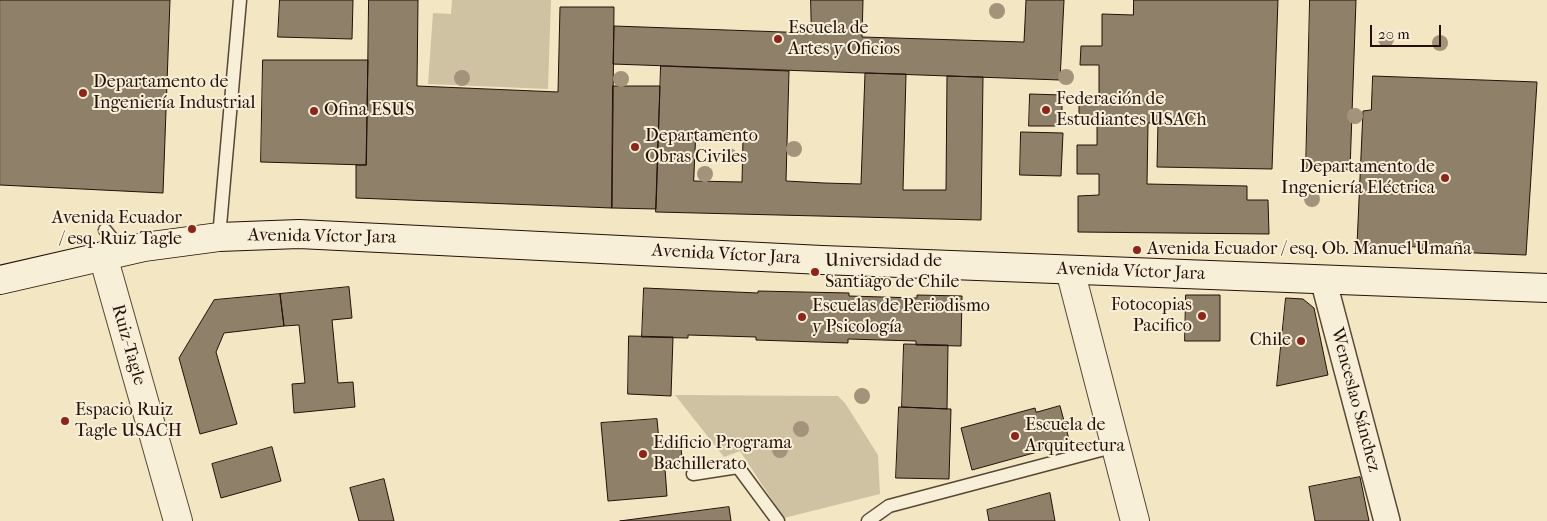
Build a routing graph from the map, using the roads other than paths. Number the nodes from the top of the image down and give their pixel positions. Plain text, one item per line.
1 (240, 0) edge
2 (105, 230) dead end
3 (219, 237) junction
4 (113, 254) junction
5 (1070, 270) junction
6 (1323, 279) junction
7 (0, 280) edge
8 (1547, 288) edge
9 (1116, 446) junction
10 (693, 474) dead end
11 (178, 521) edge
12 (778, 521) edge
13 (868, 521) edge
14 (1135, 521) edge
15 (1387, 521) edge

1 - 3 lane
2 - 4 lane
3 - 4 main road, Avenida Víctor Jara
3 - 5 main road, Avenida Víctor Jara
4 - 7 main road, Avenida Víctor Jara
4 - 11 main road, Ruiz-Tagle
5 - 6 main road, Avenida Víctor Jara
5 - 9 main road
6 - 8 main road, Avenida Víctor Jara
6 - 15 street, Wenceslao Sánchez
9 - 13 lane
9 - 14 main road
10 - 12 lane

